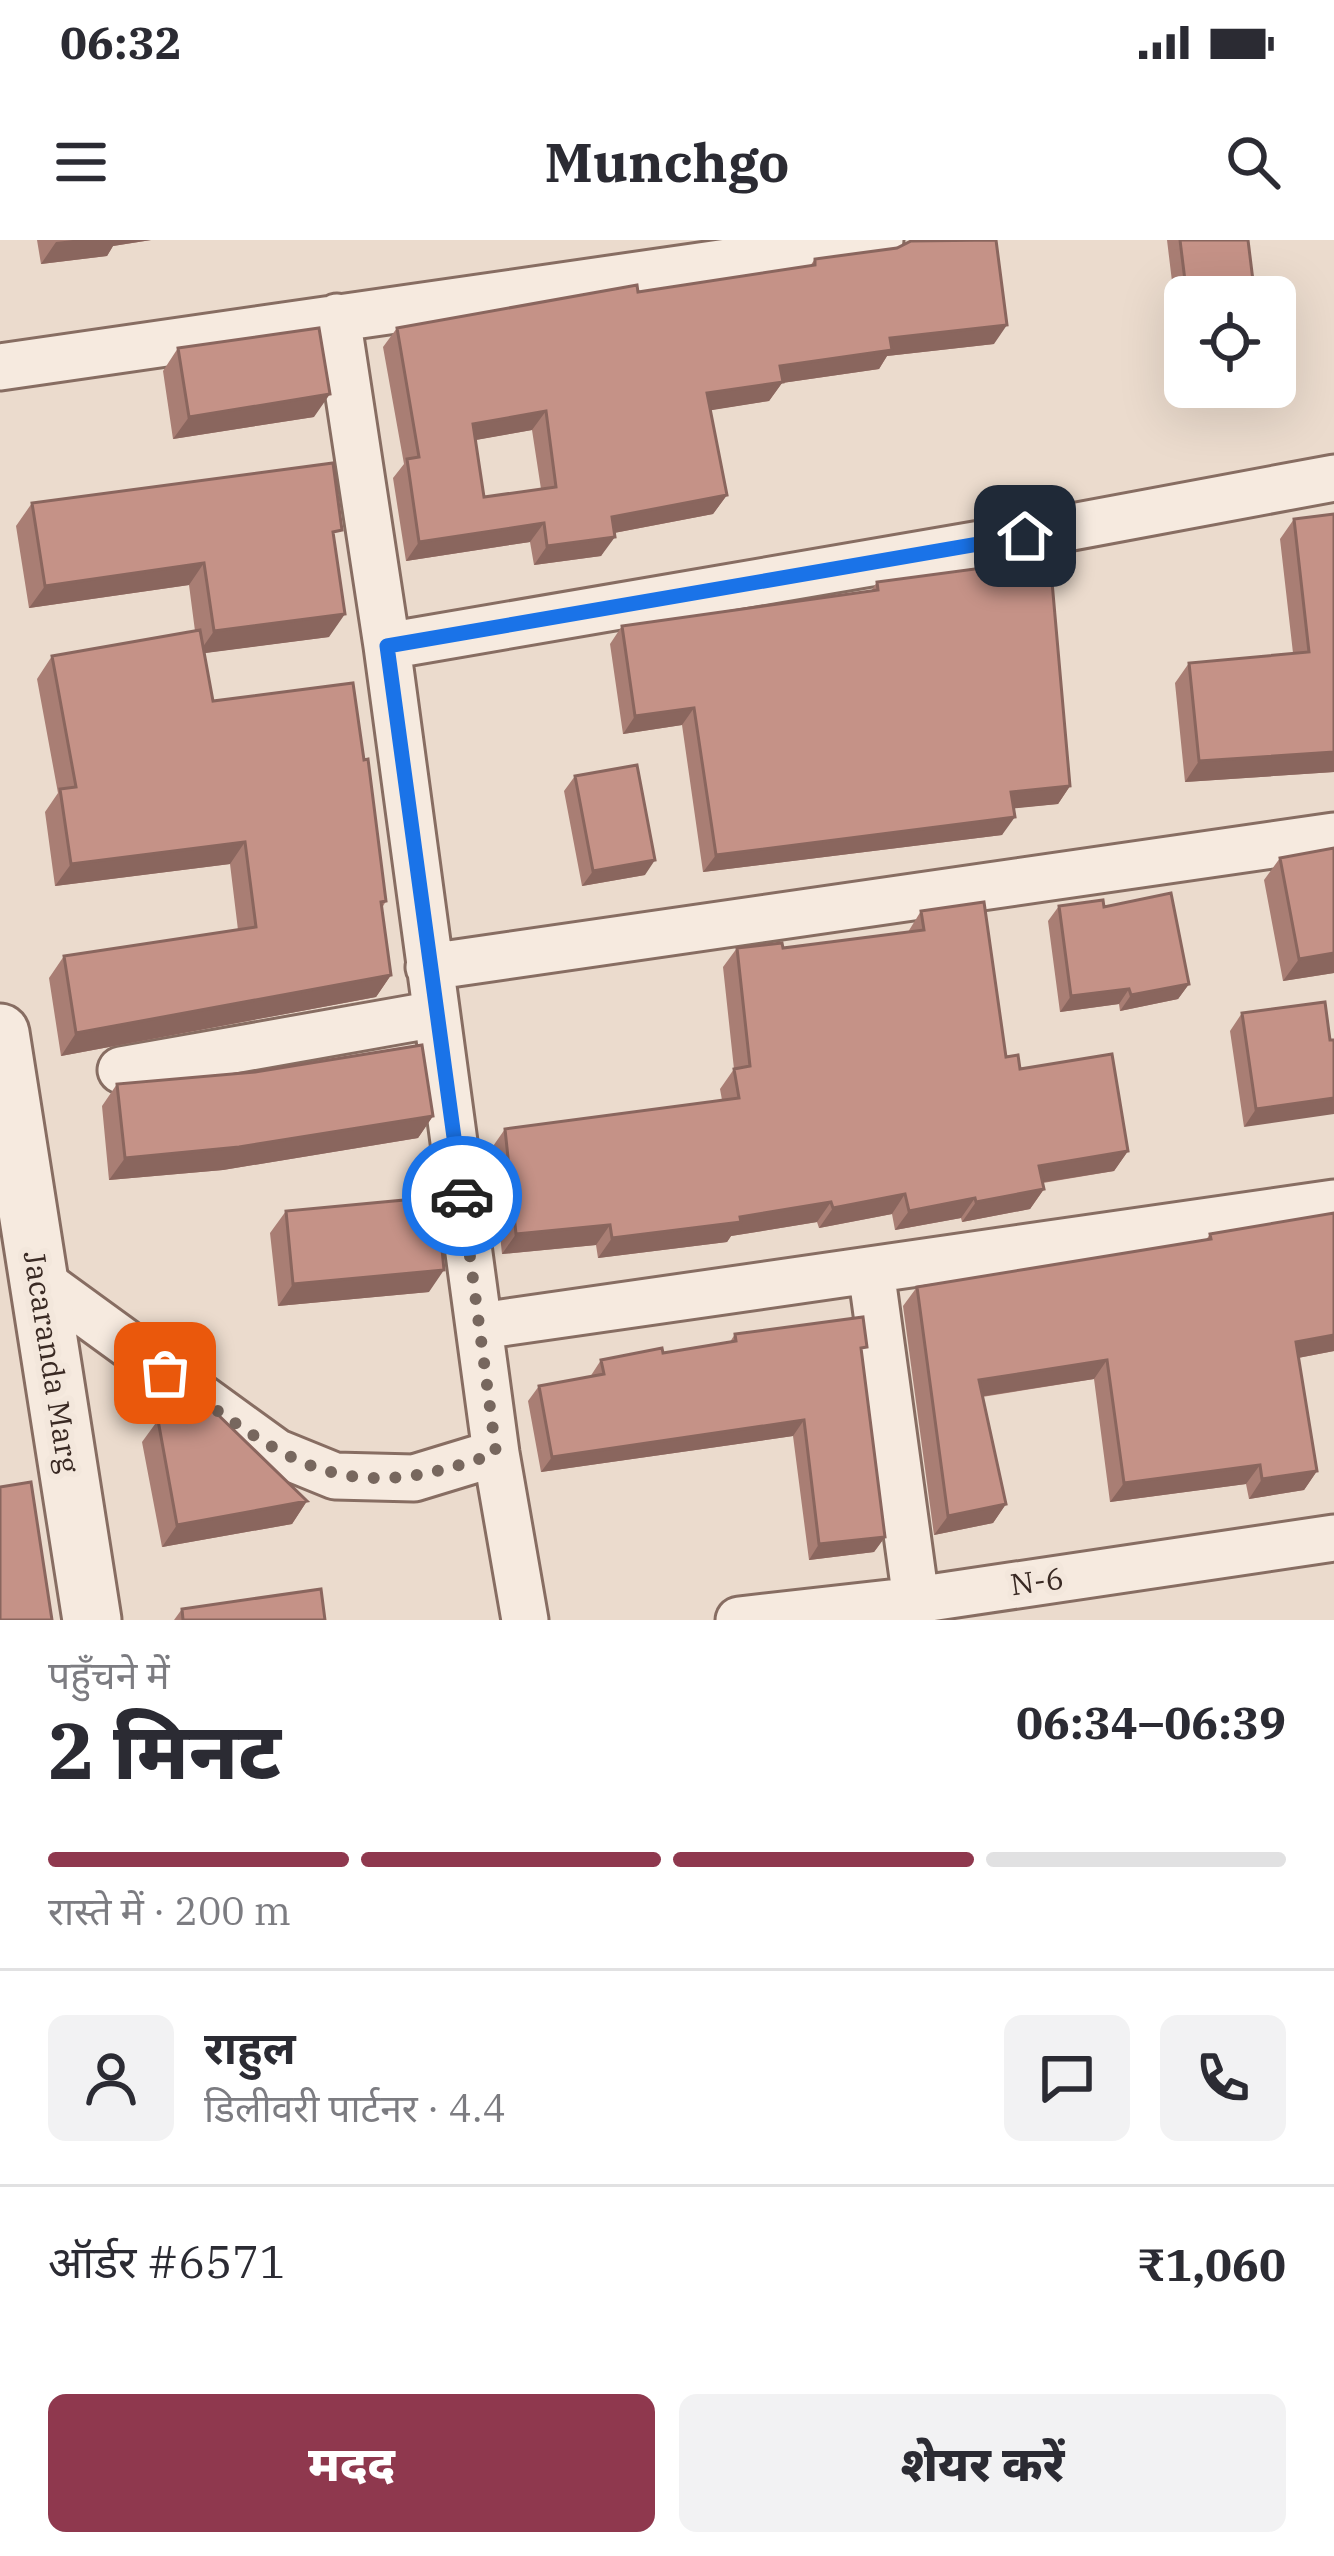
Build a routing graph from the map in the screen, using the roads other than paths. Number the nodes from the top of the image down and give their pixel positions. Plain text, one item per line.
1 (880, 240) edge
2 (337, 317) junction
3 (0, 367) edge
4 (1334, 478) edge
5 (387, 646) junction
6 (1334, 836) edge
7 (429, 967) junction
8 (436, 1014) junction
9 (0, 1033) edge
10 (121, 1070) dead end
11 (1334, 1202) edge
12 (871, 1270) junction
13 (38, 1279) junction
14 (482, 1326) junction
15 (496, 1453) junction
16 (1334, 1538) edge
17 (916, 1600) junction
18 (92, 1620) edge
19 (525, 1620) edge
20 (739, 1620) edge

1 - 2 street
2 - 3 street
2 - 5 street
4 - 5 street
5 - 7 street
6 - 7 street
7 - 8 street
8 - 10 street
8 - 14 street
9 - 13 street, Jacaranda Marg
11 - 12 street
12 - 14 street
12 - 17 street
13 - 15 street
13 - 18 street, Jacaranda Marg
14 - 15 street
15 - 19 street
16 - 17 street, N-6
17 - 20 street, N-6

